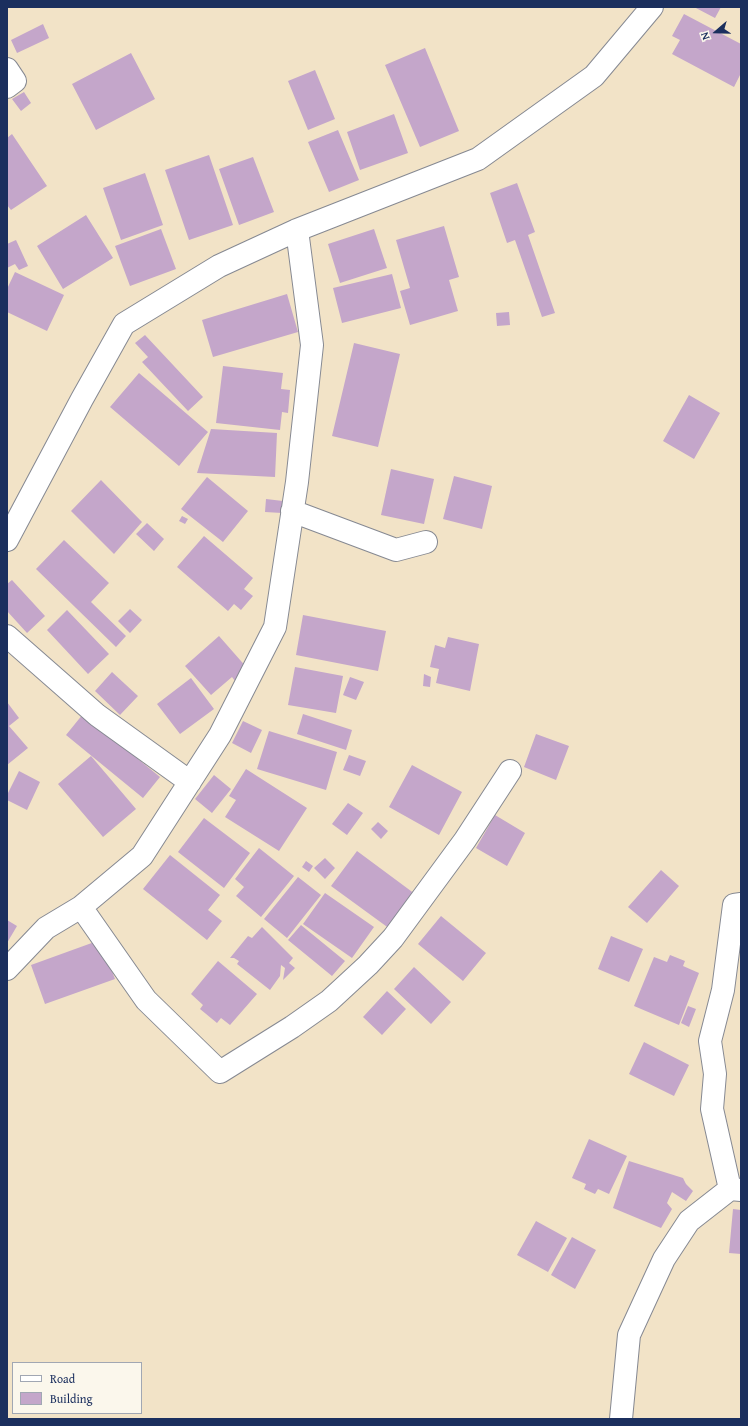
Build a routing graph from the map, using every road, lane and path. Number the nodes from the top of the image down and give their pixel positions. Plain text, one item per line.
1 (652, 7) edge
2 (7, 69) edge
3 (7, 87) edge
4 (297, 230) junction
5 (292, 511) junction
6 (7, 540) edge
7 (426, 542) dead end
8 (7, 636) edge
9 (510, 771) dead end
10 (190, 782) junction
11 (741, 904) edge
12 (81, 907) junction
13 (7, 969) edge
14 (736, 1189) edge
15 (622, 1419) edge

1 - 4 street
2 - 3 street
4 - 5 street
4 - 6 street
5 - 7 street
5 - 10 street
8 - 10 street
9 - 12 street
10 - 12 street
11 - 14 street
12 - 13 street
14 - 15 street

